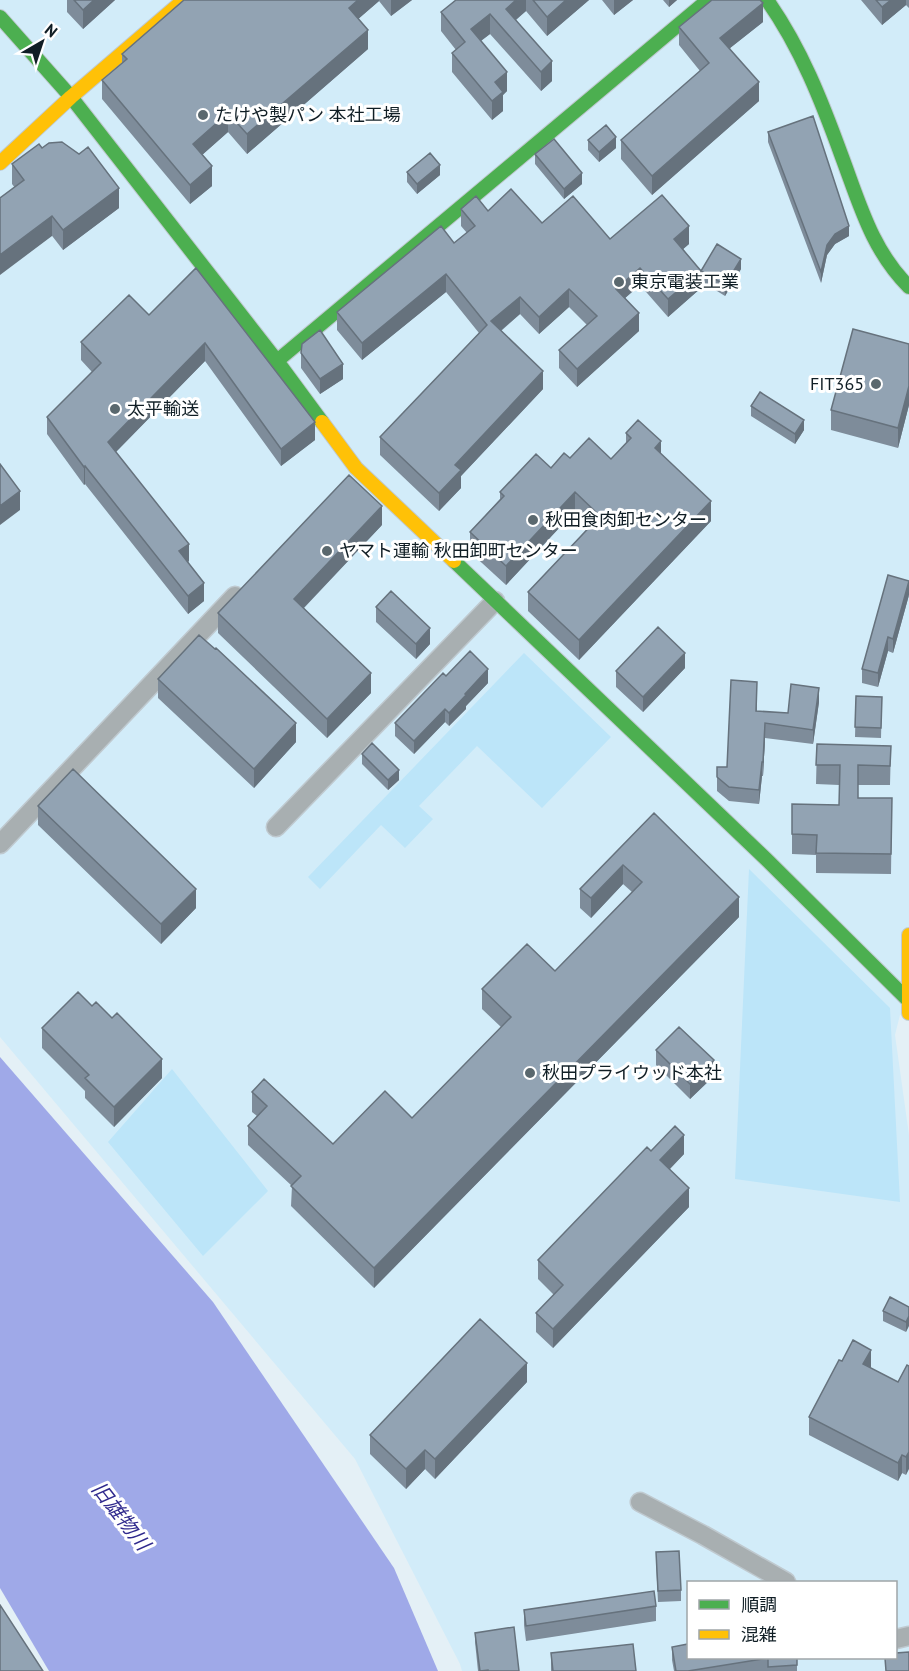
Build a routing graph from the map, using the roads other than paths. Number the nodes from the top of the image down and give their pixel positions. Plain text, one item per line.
1 (184, 0) edge
2 (708, 0) edge
3 (767, 0) edge
4 (0, 17) edge
5 (71, 97) junction
6 (0, 163) edge
7 (909, 287) edge
8 (277, 361) junction
9 (243, 588) edge
10 (495, 601) junction
11 (276, 827) dead end
12 (0, 844) edge
13 (909, 935) edge
14 (909, 1005) edge
15 (640, 1502) dead end
16 (784, 1581) edge

1 - 5 main road
2 - 8 main road
3 - 7 main road
4 - 5 main road
5 - 6 main road
5 - 8 main road
8 - 10 main road
9 - 12 street
10 - 11 street
10 - 14 main road
13 - 14 main road
15 - 16 street

